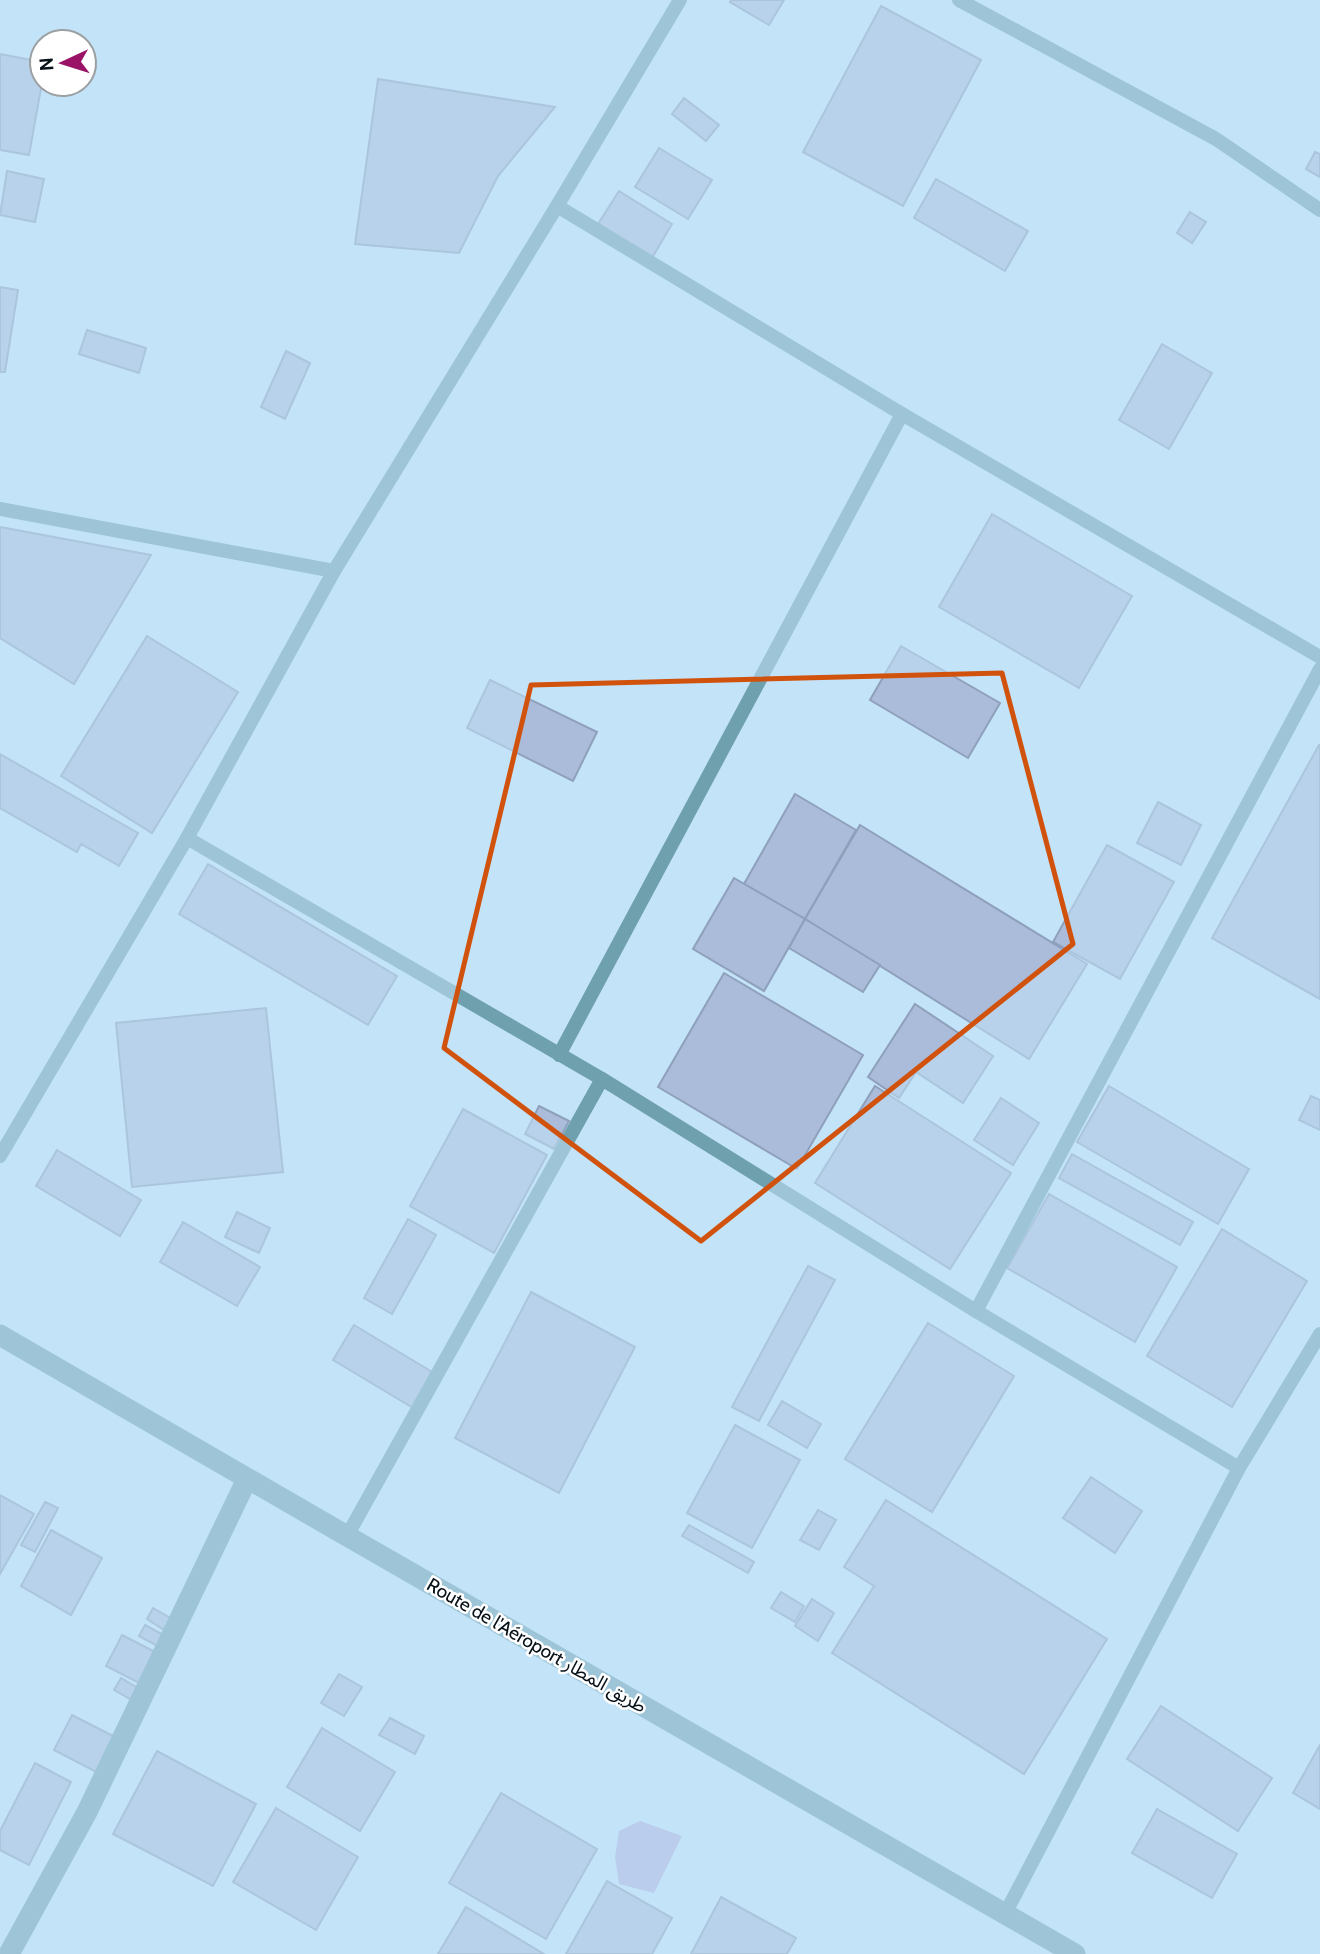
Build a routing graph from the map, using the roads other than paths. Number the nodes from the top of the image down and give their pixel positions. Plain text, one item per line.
1 (680, 0) edge
2 (959, 0) edge
3 (557, 206) junction
4 (1320, 210) edge
5 (902, 414) junction
6 (0, 509) edge
7 (334, 571) junction
8 (1320, 657) edge
9 (1320, 670) edge
10 (187, 838) junction
11 (559, 1055) junction
12 (601, 1079) junction
13 (0, 1156) edge
14 (976, 1311) junction
15 (1320, 1334) edge
16 (0, 1335) edge
17 (1239, 1468) junction
18 (247, 1479) junction
19 (347, 1536) junction
20 (1005, 1914) junction
21 (9, 1954) edge
22 (1075, 1954) edge

1 - 3 lane
2 - 4 lane
3 - 5 lane
3 - 7 lane
5 - 8 lane
5 - 11 lane
6 - 7 lane
7 - 10 lane
9 - 14 lane
10 - 11 lane
10 - 13 lane
11 - 12 lane
12 - 14 lane
12 - 19 lane
14 - 17 lane
15 - 17 lane
16 - 18 street, Route de l'Aéroport طريق المطار
17 - 20 lane
18 - 19 street, Route de l'Aéroport طريق المطار
18 - 21 street
19 - 20 street, Route de l'Aéroport طريق المطار
20 - 22 street, Route de l'Aéroport طريق المطار

